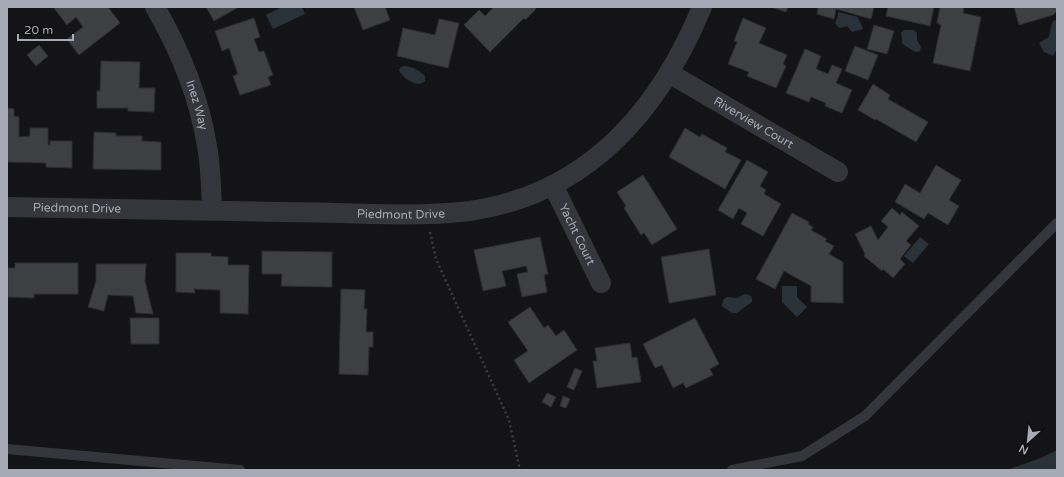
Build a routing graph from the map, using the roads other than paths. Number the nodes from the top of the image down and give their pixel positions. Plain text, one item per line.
1 (155, 7) edge
2 (702, 7) edge
3 (669, 73) junction
4 (838, 172) dead end
5 (553, 185) junction
6 (7, 207) edge
7 (212, 210) junction
8 (1057, 223) edge
9 (601, 283) dead end
10 (7, 449) edge
11 (240, 470) edge
12 (732, 470) edge

1 - 7 street, Inez Way
2 - 3 street, Piedmont Drive
3 - 4 street, Riverview Court
3 - 5 street, Piedmont Drive
5 - 7 street, Piedmont Drive
5 - 9 street, Yacht Court
6 - 7 street, Piedmont Drive
8 - 12 lane
10 - 11 lane

